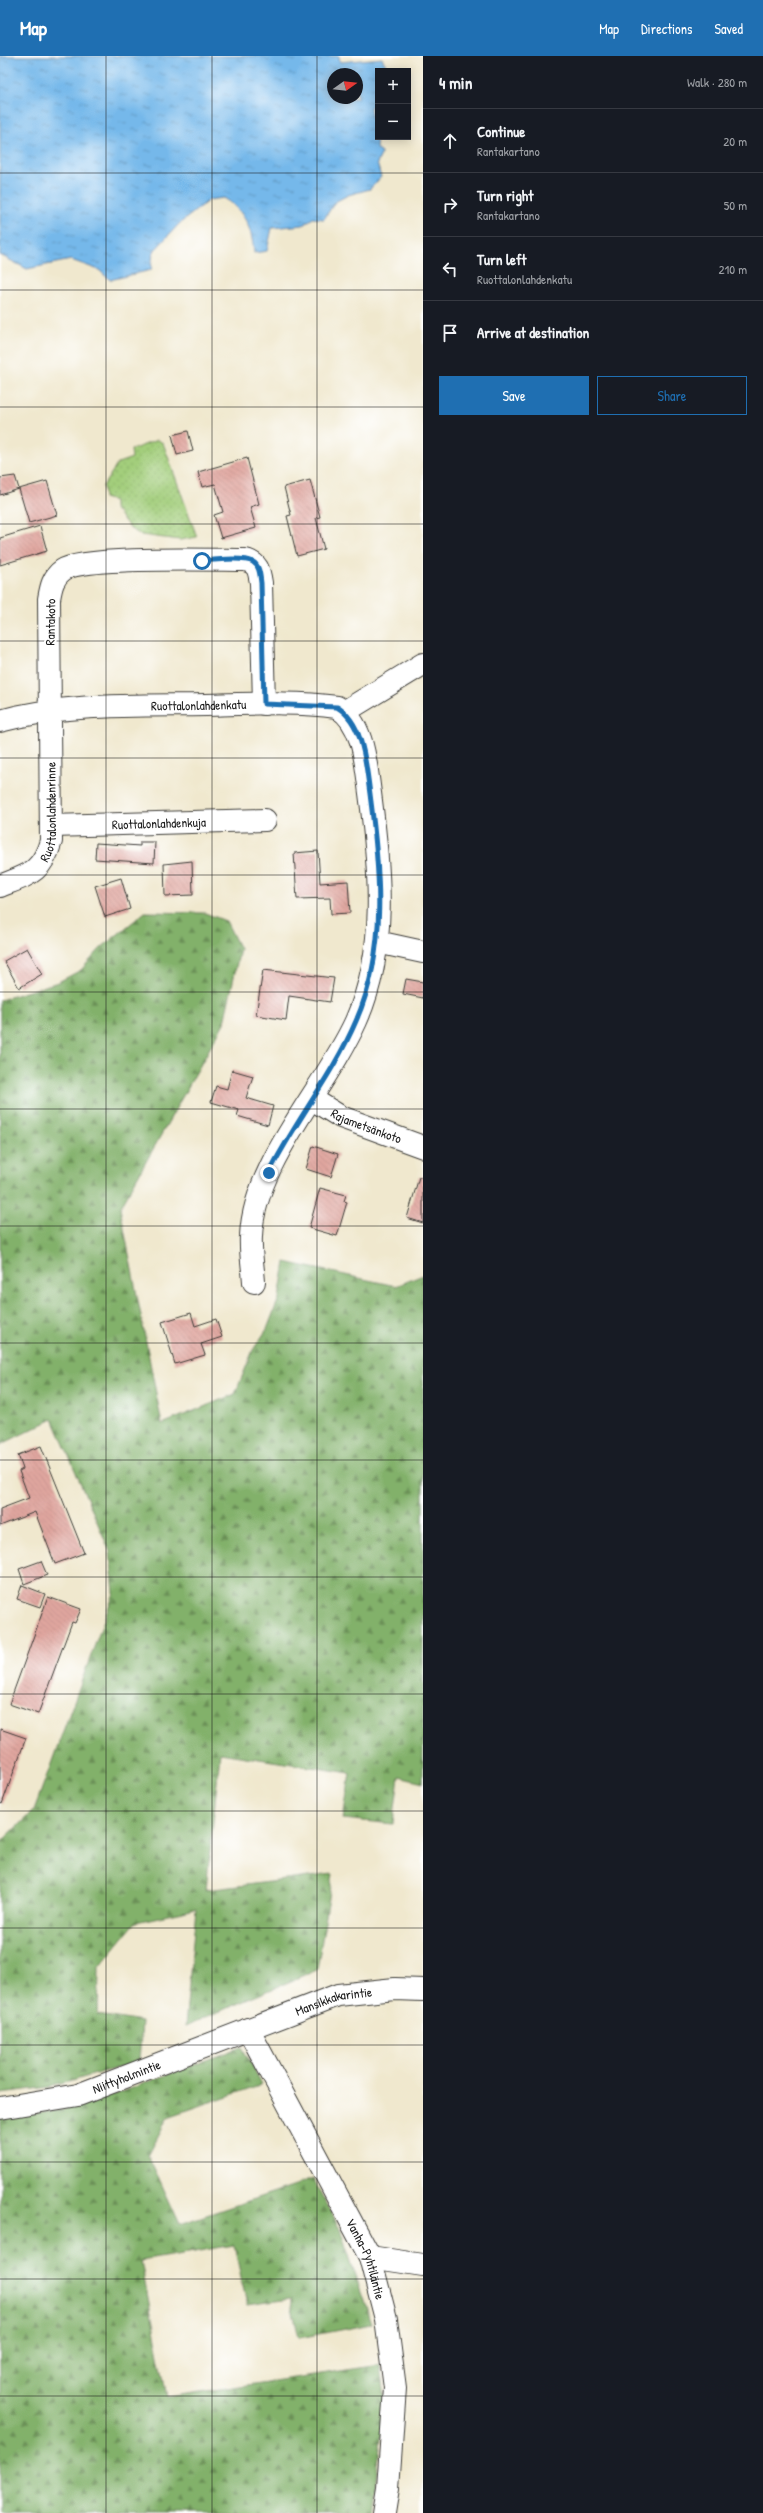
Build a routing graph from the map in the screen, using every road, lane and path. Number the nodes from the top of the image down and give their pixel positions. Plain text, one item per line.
1 (423, 664) edge
2 (264, 704) junction
3 (52, 710) junction
4 (344, 712) junction
5 (0, 721) edge
6 (265, 820) dead end
7 (52, 826) junction
8 (0, 886) edge
9 (377, 942) junction
10 (423, 952) edge
11 (312, 1099) junction
12 (423, 1147) edge
13 (254, 1282) dead end
14 (423, 1990) edge
15 (248, 2029) junction
16 (0, 2108) edge
17 (370, 2258) junction
18 (423, 2265) edge
19 (384, 2513) edge

1 - 4 street
2 - 3 street, Ruottalonlahdenkatu
2 - 3 street, Rantakoto
2 - 4 street, Ruottalonlahdenkatu
3 - 5 street, Ruottalonlahdenkatu
3 - 7 street, Ruottalonlahdenrinne
4 - 9 street
6 - 7 street, Ruottalonlahdenkuja
7 - 8 street, Ruottalonlahdenrinne
9 - 10 street
9 - 11 street
11 - 12 street, Rajametsänkoto
11 - 13 street
14 - 15 street, Mansikkakarintie
15 - 16 street, Niittyholmintie
15 - 17 street, Vanha-Pyhtiläntie
17 - 18 street
17 - 19 street, Vanha-Pyhtiläntie

